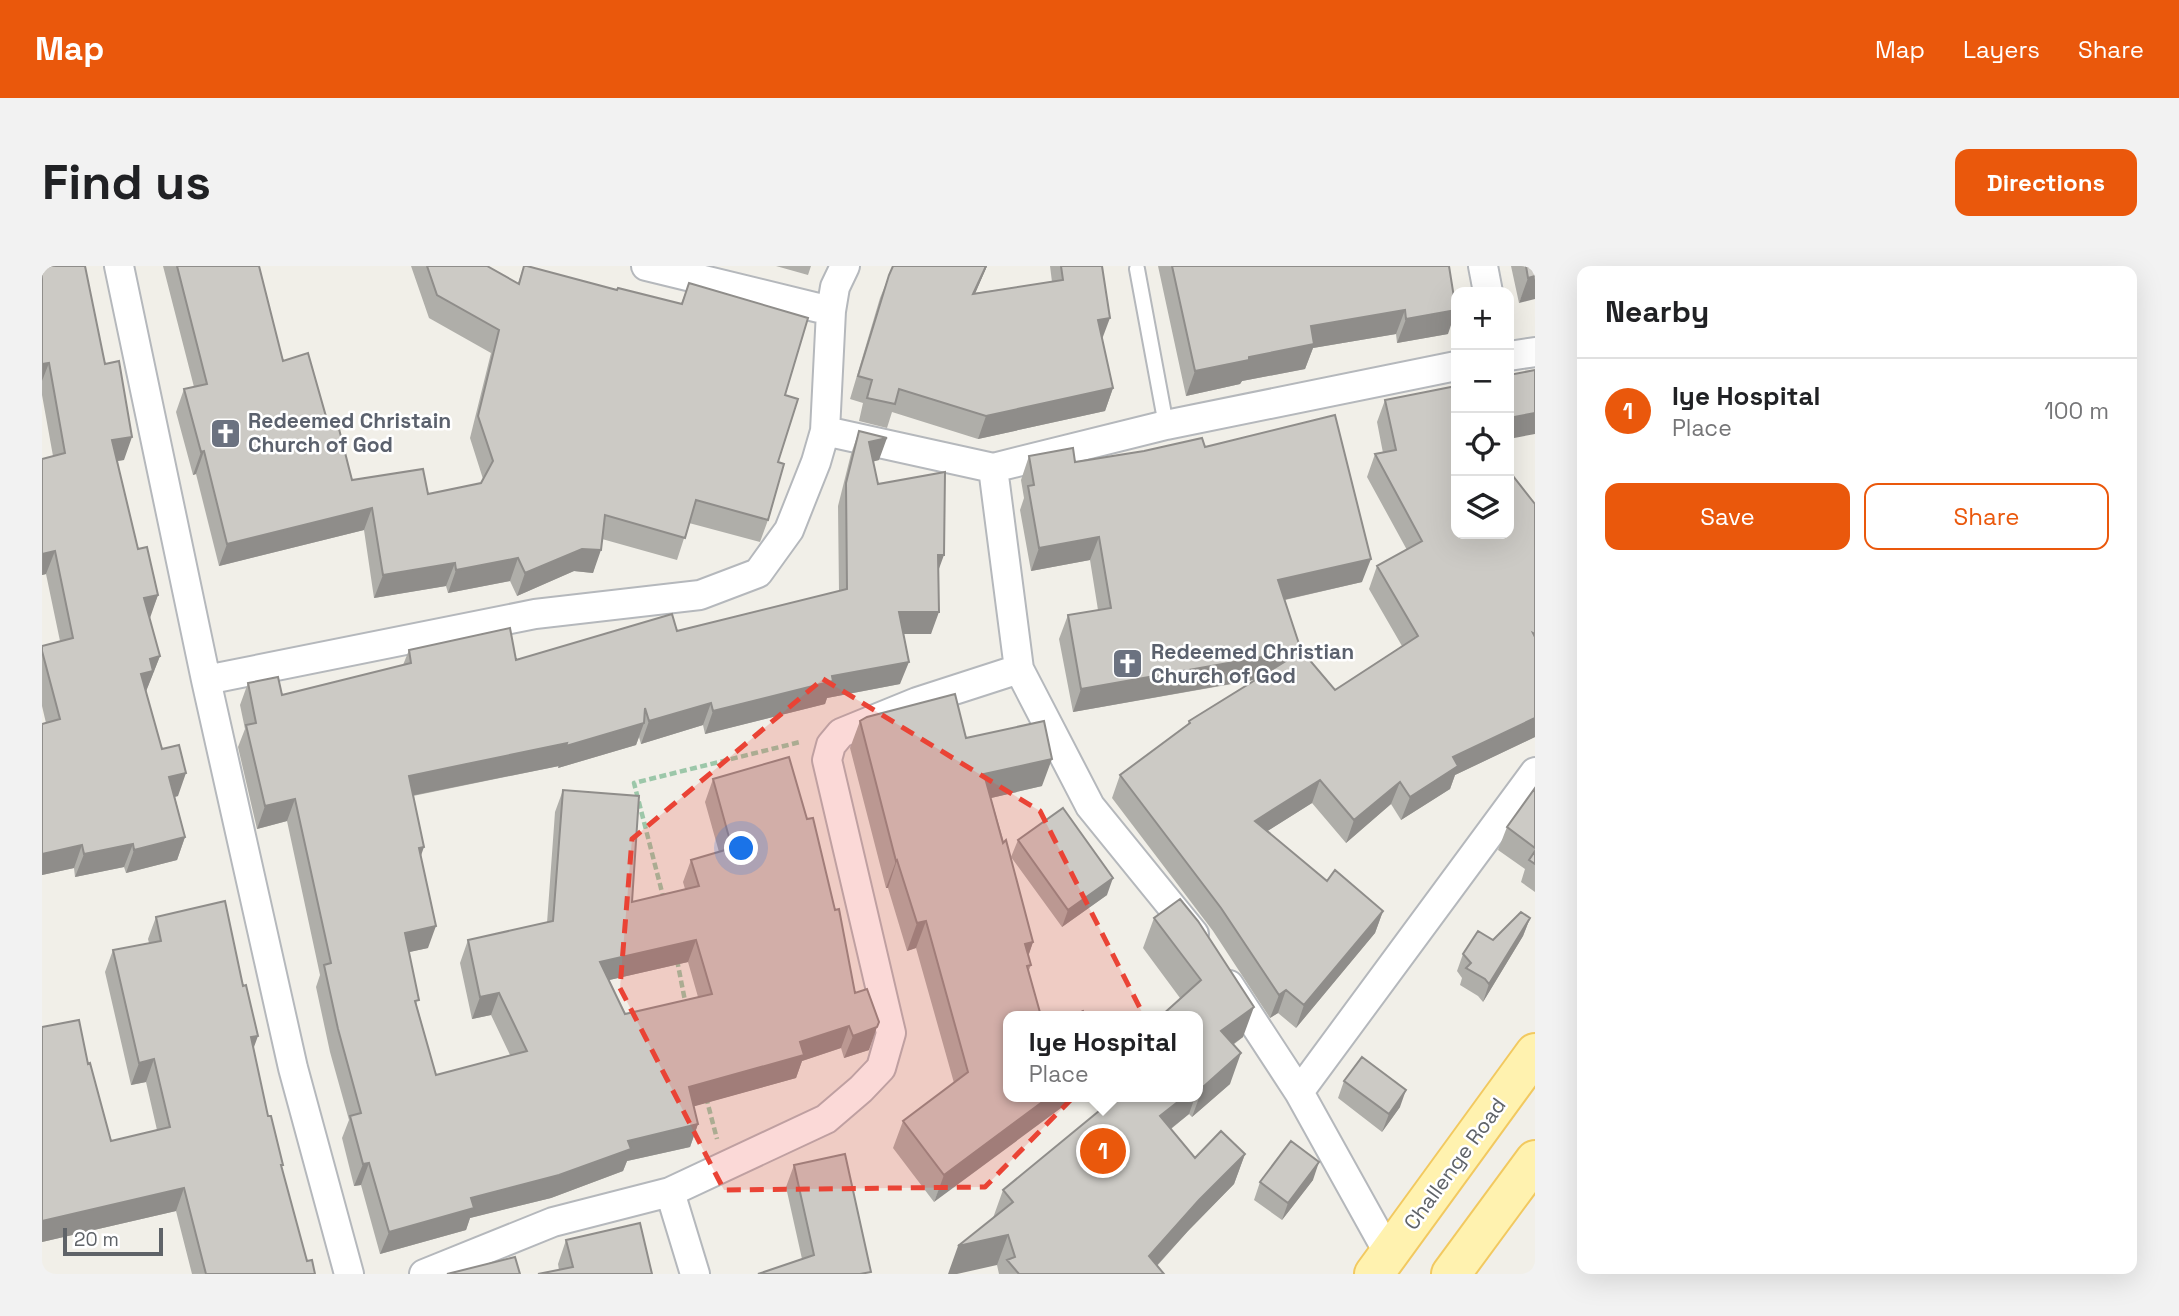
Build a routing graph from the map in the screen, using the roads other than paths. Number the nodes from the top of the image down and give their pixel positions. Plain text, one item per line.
1 (120, 266) edge
2 (646, 266) edge
3 (845, 266) edge
4 (1483, 266) edge
5 (1137, 269) dead end
6 (1487, 287) edge
7 (831, 311) junction
8 (1535, 352) edge
9 (1514, 355) edge
10 (1451, 367) edge
11 (1166, 425) junction
12 (825, 431) junction
13 (993, 468) junction
14 (1019, 668) junction
15 (206, 680) junction
16 (1535, 772) edge
17 (1535, 1054) edge
18 (1300, 1092) junction
19 (1535, 1160) edge
20 (670, 1192) junction
21 (1382, 1264) edge
22 (349, 1274) edge
23 (424, 1274) edge
24 (695, 1274) edge
25 (1451, 1274) edge

1 - 15 street
2 - 7 street
3 - 7 street
4 - 6 street
5 - 11 lane
7 - 12 street
8 - 9 street
10 - 11 street
11 - 13 street
12 - 13 street
12 - 15 street
13 - 14 street
14 - 18 street
14 - 20 street
15 - 22 street
16 - 18 street
17 - 21 main road, Challenge Road
18 - 21 street
19 - 25 main road
20 - 23 street
20 - 24 street

